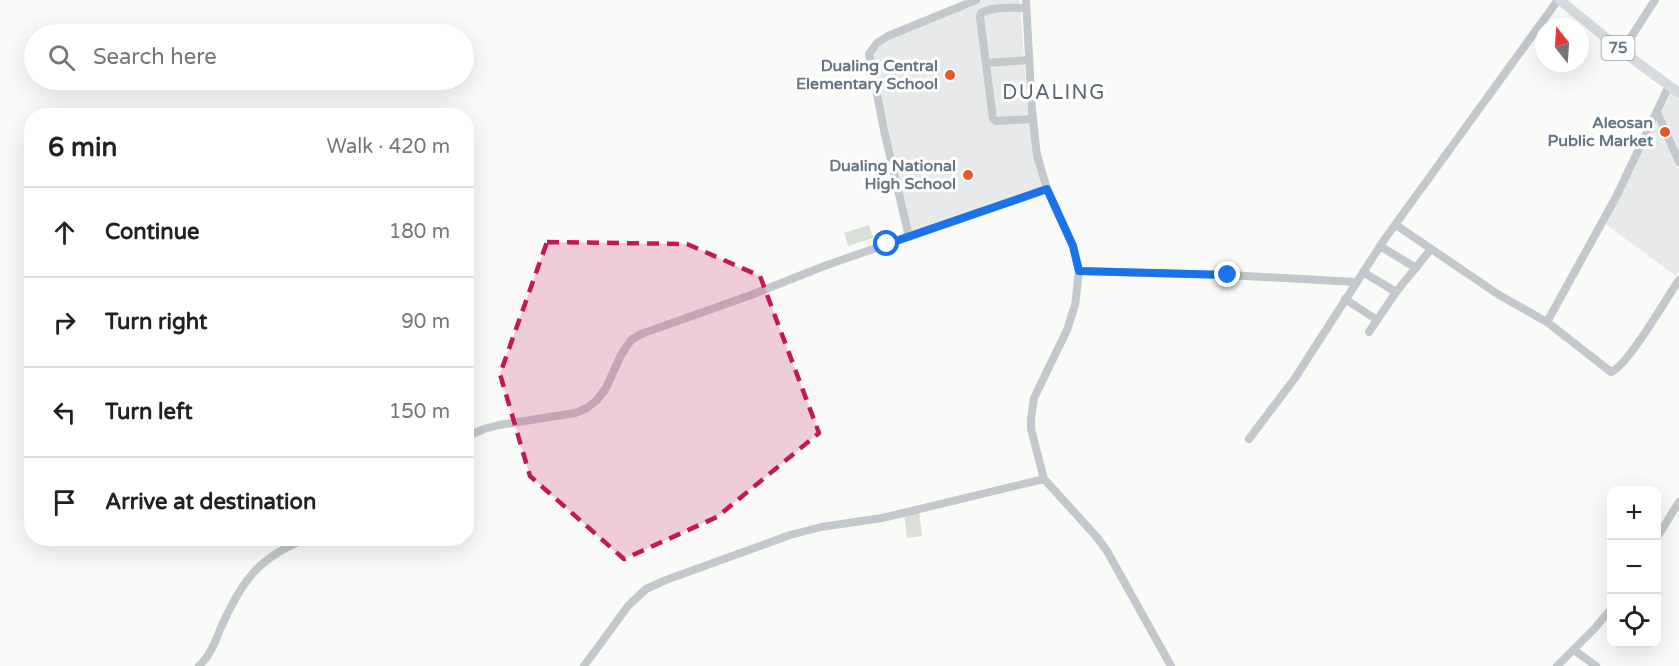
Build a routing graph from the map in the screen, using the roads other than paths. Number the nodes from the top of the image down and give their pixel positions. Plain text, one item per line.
1 (976, 0) edge
2 (1559, 0) edge
3 (1655, 0) edge
4 (1025, 4) edge
5 (1622, 51) junction
6 (1029, 60) junction
7 (986, 63) junction
8 (1669, 86) junction
9 (1679, 93) edge
10 (1656, 112) junction
11 (1033, 119) junction
12 (1679, 162) edge
13 (1047, 189) junction
14 (1396, 225) junction
15 (909, 237) junction
16 (1380, 246) junction
17 (1431, 249) junction
18 (1416, 268) junction
19 (1079, 271) junction
20 (1363, 272) junction
21 (1679, 280) edge
22 (1356, 282) junction
23 (1396, 292) junction
24 (1345, 299) junction
25 (1377, 320) junction
26 (1547, 322) junction
27 (1369, 332) dead end
28 (474, 434) edge
29 (1249, 439) dead end
30 (1044, 479) junction
31 (1679, 502) edge
32 (1661, 531) edge
33 (288, 546) edge
34 (1607, 613) edge
35 (1574, 650) junction
36 (199, 666) edge
37 (584, 666) edge
38 (1171, 666) edge
39 (1557, 666) edge
40 (1596, 666) edge

1 - 15 street
2 - 5 highway, 75
2 - 14 street
3 - 5 street
4 - 6 street
4 - 7 street
5 - 8 highway, 75
6 - 7 street
6 - 11 street
7 - 11 street
8 - 9 highway, 75
8 - 10 street
10 - 12 street
10 - 26 street
11 - 13 street
13 - 15 street
13 - 19 street
14 - 16 street
14 - 17 street
15 - 28 street
16 - 18 street
16 - 20 street
17 - 18 street
17 - 26 street
18 - 23 street
19 - 22 street
19 - 30 street
20 - 22 street
20 - 23 street
21 - 26 street
22 - 24 street
23 - 25 street
24 - 25 street
24 - 29 street
25 - 27 street
30 - 37 street
30 - 38 street
31 - 32 street
33 - 36 street
34 - 35 street
35 - 39 street
35 - 40 street

